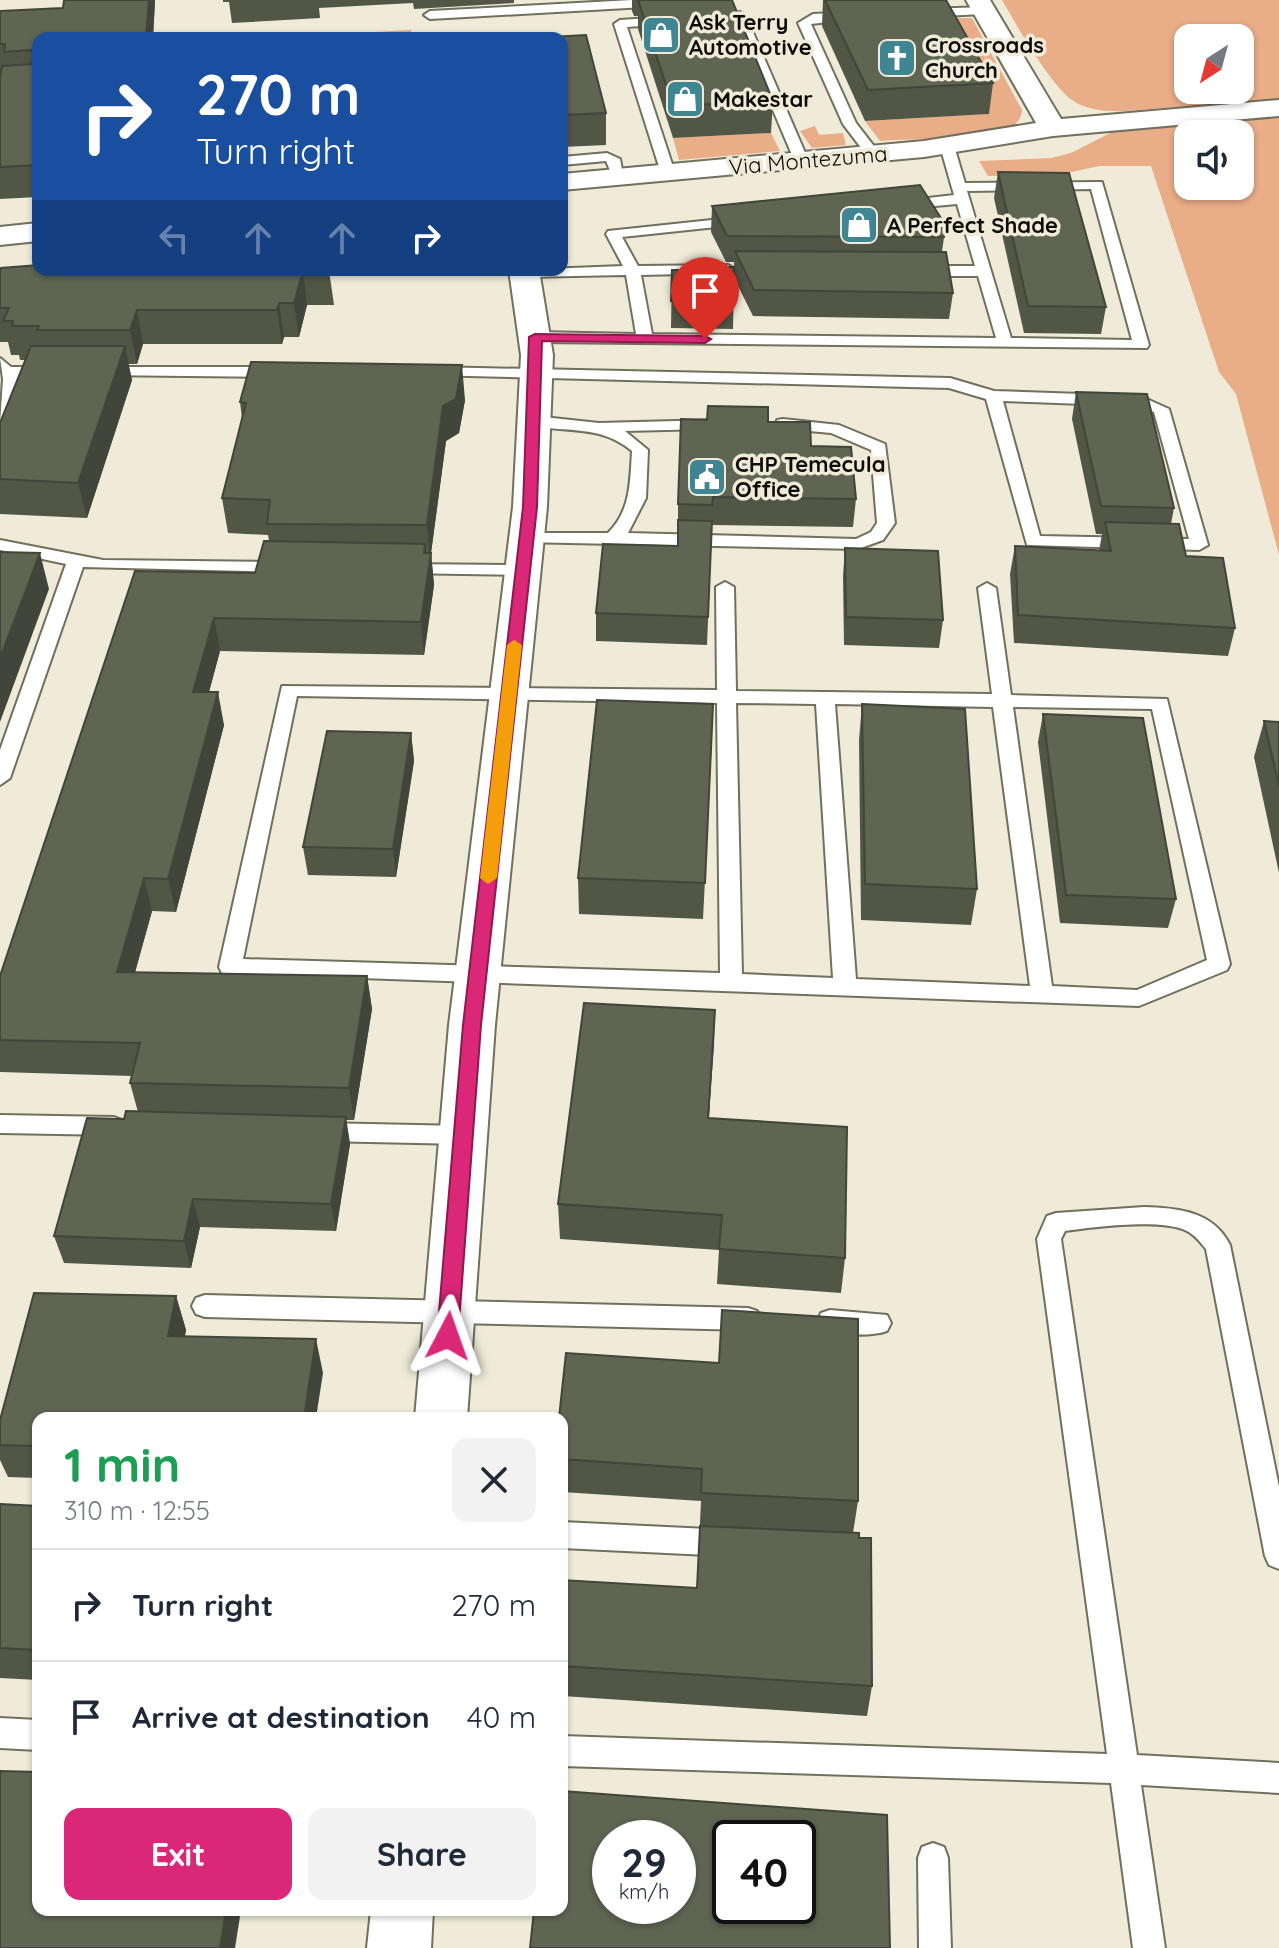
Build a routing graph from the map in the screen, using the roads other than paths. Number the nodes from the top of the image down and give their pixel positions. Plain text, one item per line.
1 (698, 0) edge
2 (586, 3) edge
3 (981, 5) edge
4 (906, 14) edge
5 (430, 15) dead end
6 (859, 16) edge
7 (1279, 108) edge
8 (1053, 128) junction
9 (947, 146) junction
10 (873, 154) junction
11 (568, 160) edge
12 (802, 162) junction
13 (668, 173) junction
14 (619, 177) junction
15 (568, 181) edge
16 (961, 193) junction
17 (883, 207) edge
18 (756, 219) edge
19 (32, 233) edge
20 (0, 236) edge
21 (632, 269) junction
22 (744, 269) edge
23 (568, 270) edge
24 (904, 271) edge
25 (983, 271) junction
26 (526, 276) edge
27 (645, 339) junction
28 (1005, 343) junction
29 (536, 355) junction
30 (4, 368) edge
31 (290, 372) edge
32 (414, 372) edge
33 (993, 396) junction
34 (0, 419) edge
35 (534, 421) junction
36 (729, 424) edge
37 (771, 424) edge
38 (602, 427) junction
39 (613, 538) junction
40 (0, 545) edge
41 (525, 554) junction
42 (76, 561) junction
43 (303, 568) edge
44 (382, 569) edge
45 (725, 587) dead end
46 (987, 588) dead end
47 (509, 691) junction
48 (727, 696) junction
49 (825, 697) junction
50 (1003, 701) junction
51 (0, 778) edge
52 (478, 972) junction
53 (731, 981) junction
54 (845, 986) junction
55 (1042, 994) junction
56 (0, 1124) edge
57 (144, 1127) edge
58 (304, 1131) edge
59 (464, 1135) junction
60 (205, 1306) dead end
61 (450, 1309) junction
62 (767, 1319) edge
63 (799, 1320) edge
64 (878, 1323) dead end
65 (441, 1412) edge
66 (568, 1535) edge
67 (762, 1545) edge
68 (1279, 1556) edge
69 (0, 1733) edge
70 (32, 1735) edge
71 (568, 1751) edge
72 (1126, 1769) junction
73 (1279, 1778) edge
74 (933, 1858) dead end
75 (402, 1916) edge
76 (399, 1948) edge
77 (935, 1948) edge
78 (1149, 1948) edge

1 - 2 lane
2 - 5 lane
3 - 4 lane
3 - 8 street
6 - 10 lane
7 - 8 street
8 - 9 street, Via Montezuma
9 - 10 street, Via Montezuma
9 - 16 lane
10 - 12 street, Via Montezuma
11 - 14 lane
12 - 13 street, Via Montezuma
12 - 13 lane
13 - 14 street, Via Montezuma
14 - 15 street, Via Montezuma
16 - 17 lane
16 - 25 lane
16 - 28 lane
18 - 21 lane
19 - 20 street
21 - 22 lane
21 - 23 lane
21 - 27 lane
24 - 25 lane
25 - 28 lane
26 - 29 street
27 - 28 lane
27 - 29 lane
29 - 32 lane
29 - 33 lane
29 - 35 street
30 - 31 lane
30 - 34 lane
33 - 33 lane
35 - 38 lane
35 - 41 street
36 - 38 lane
37 - 39 lane
38 - 39 lane
39 - 41 lane
40 - 42 lane
41 - 44 lane
41 - 47 street
42 - 43 lane
42 - 51 lane
45 - 48 lane
46 - 50 lane
47 - 48 lane
47 - 52 street
47 - 52 lane
48 - 49 lane
48 - 53 lane
49 - 50 lane
49 - 54 lane
50 - 55 lane
50 - 55 lane
52 - 53 lane
52 - 59 street
53 - 54 lane
54 - 55 lane
56 - 57 lane
58 - 59 lane
59 - 61 street
60 - 61 lane
61 - 62 lane
61 - 65 street
63 - 64 lane
66 - 67 lane
68 - 72 lane
69 - 70 lane
71 - 72 lane
72 - 73 lane
72 - 78 lane
74 - 77 lane
75 - 76 street

